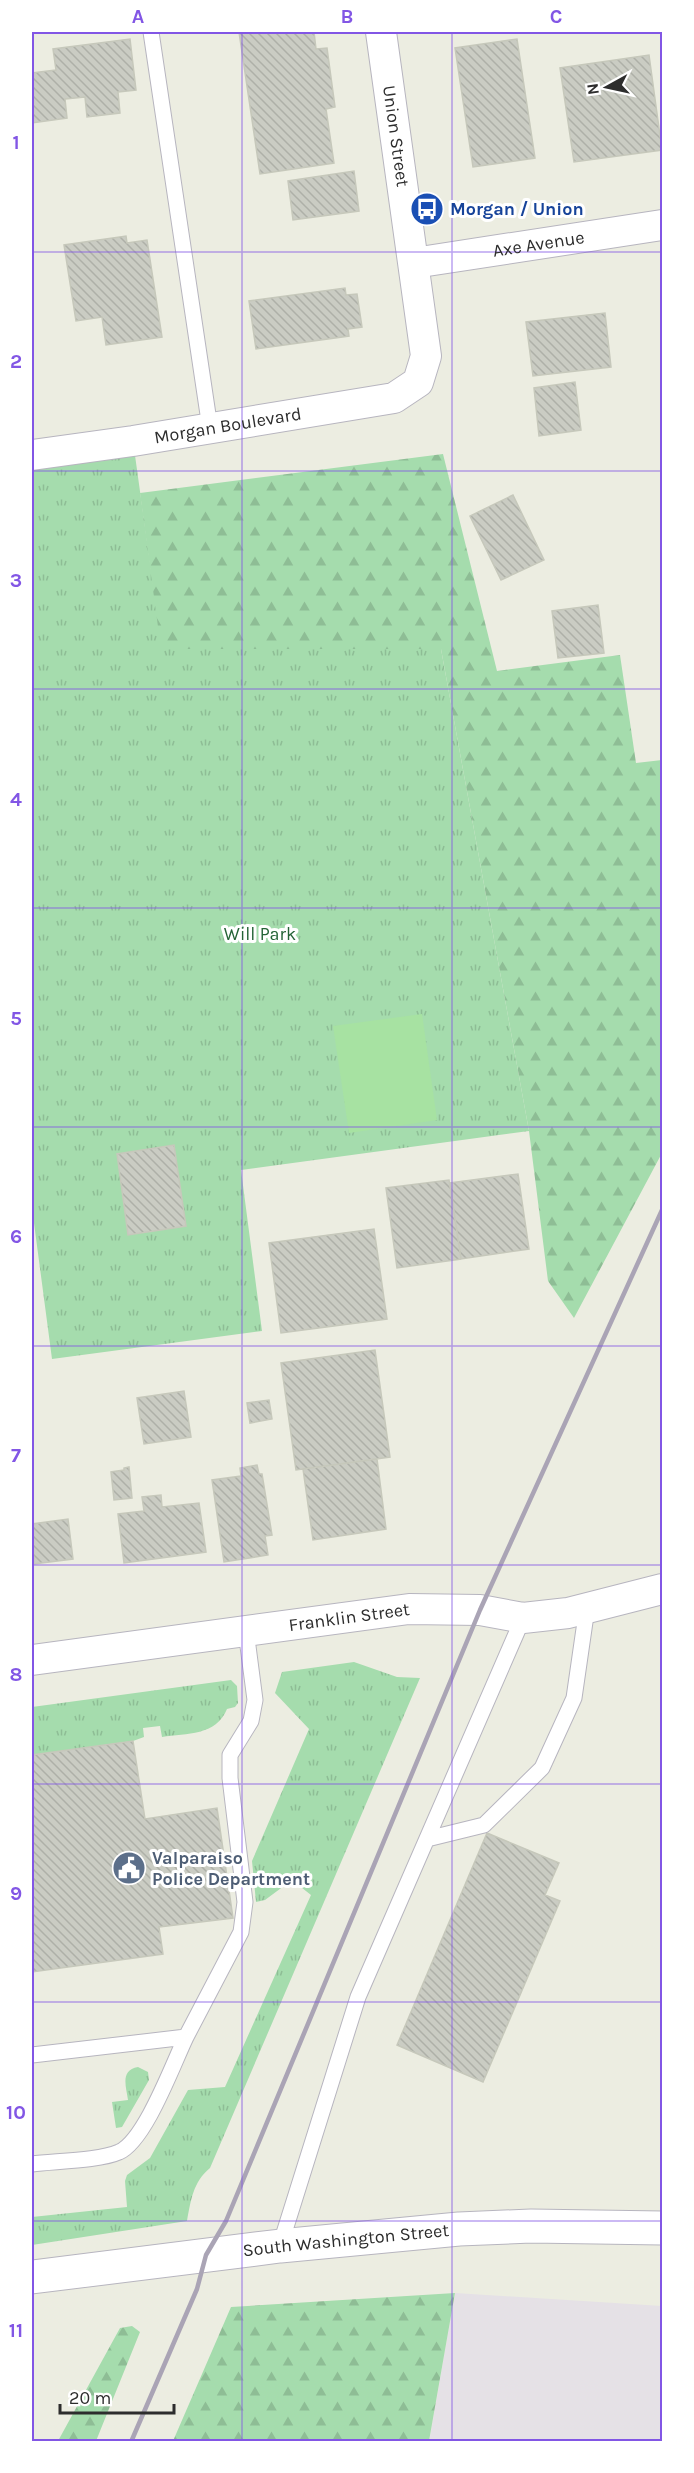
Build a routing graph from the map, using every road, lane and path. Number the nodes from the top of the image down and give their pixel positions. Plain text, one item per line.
1 (151, 32) edge
2 (381, 32) edge
3 (663, 225) edge
4 (414, 263) junction
5 (418, 382) joint
6 (210, 428) junction
7 (32, 455) edge
8 (663, 1589) edge
9 (587, 1608) junction
10 (523, 1618) junction
11 (246, 1631) junction
12 (32, 1660) edge
13 (427, 1839) junction
14 (186, 2037) junction
15 (32, 2055) edge
16 (32, 2164) edge
17 (663, 2228) edge
18 (280, 2246) junction
19 (32, 2277) edge

1 - 6 lane
2 - 4 street, Union Street
3 - 4 street, Axe Avenue
4 - 5 street, Union Street
5 - 6 street, Morgan Boulevard
6 - 7 street, Morgan Boulevard
8 - 9 street, Franklin Street
9 - 10 street, Franklin Street
9 - 13 lane
10 - 11 street, Franklin Street
10 - 13 lane
11 - 12 street, Franklin Street
11 - 14 lane
13 - 18 lane
14 - 15 lane
14 - 16 lane
17 - 18 main road, South Washington Street
18 - 19 main road, South Washington Street

